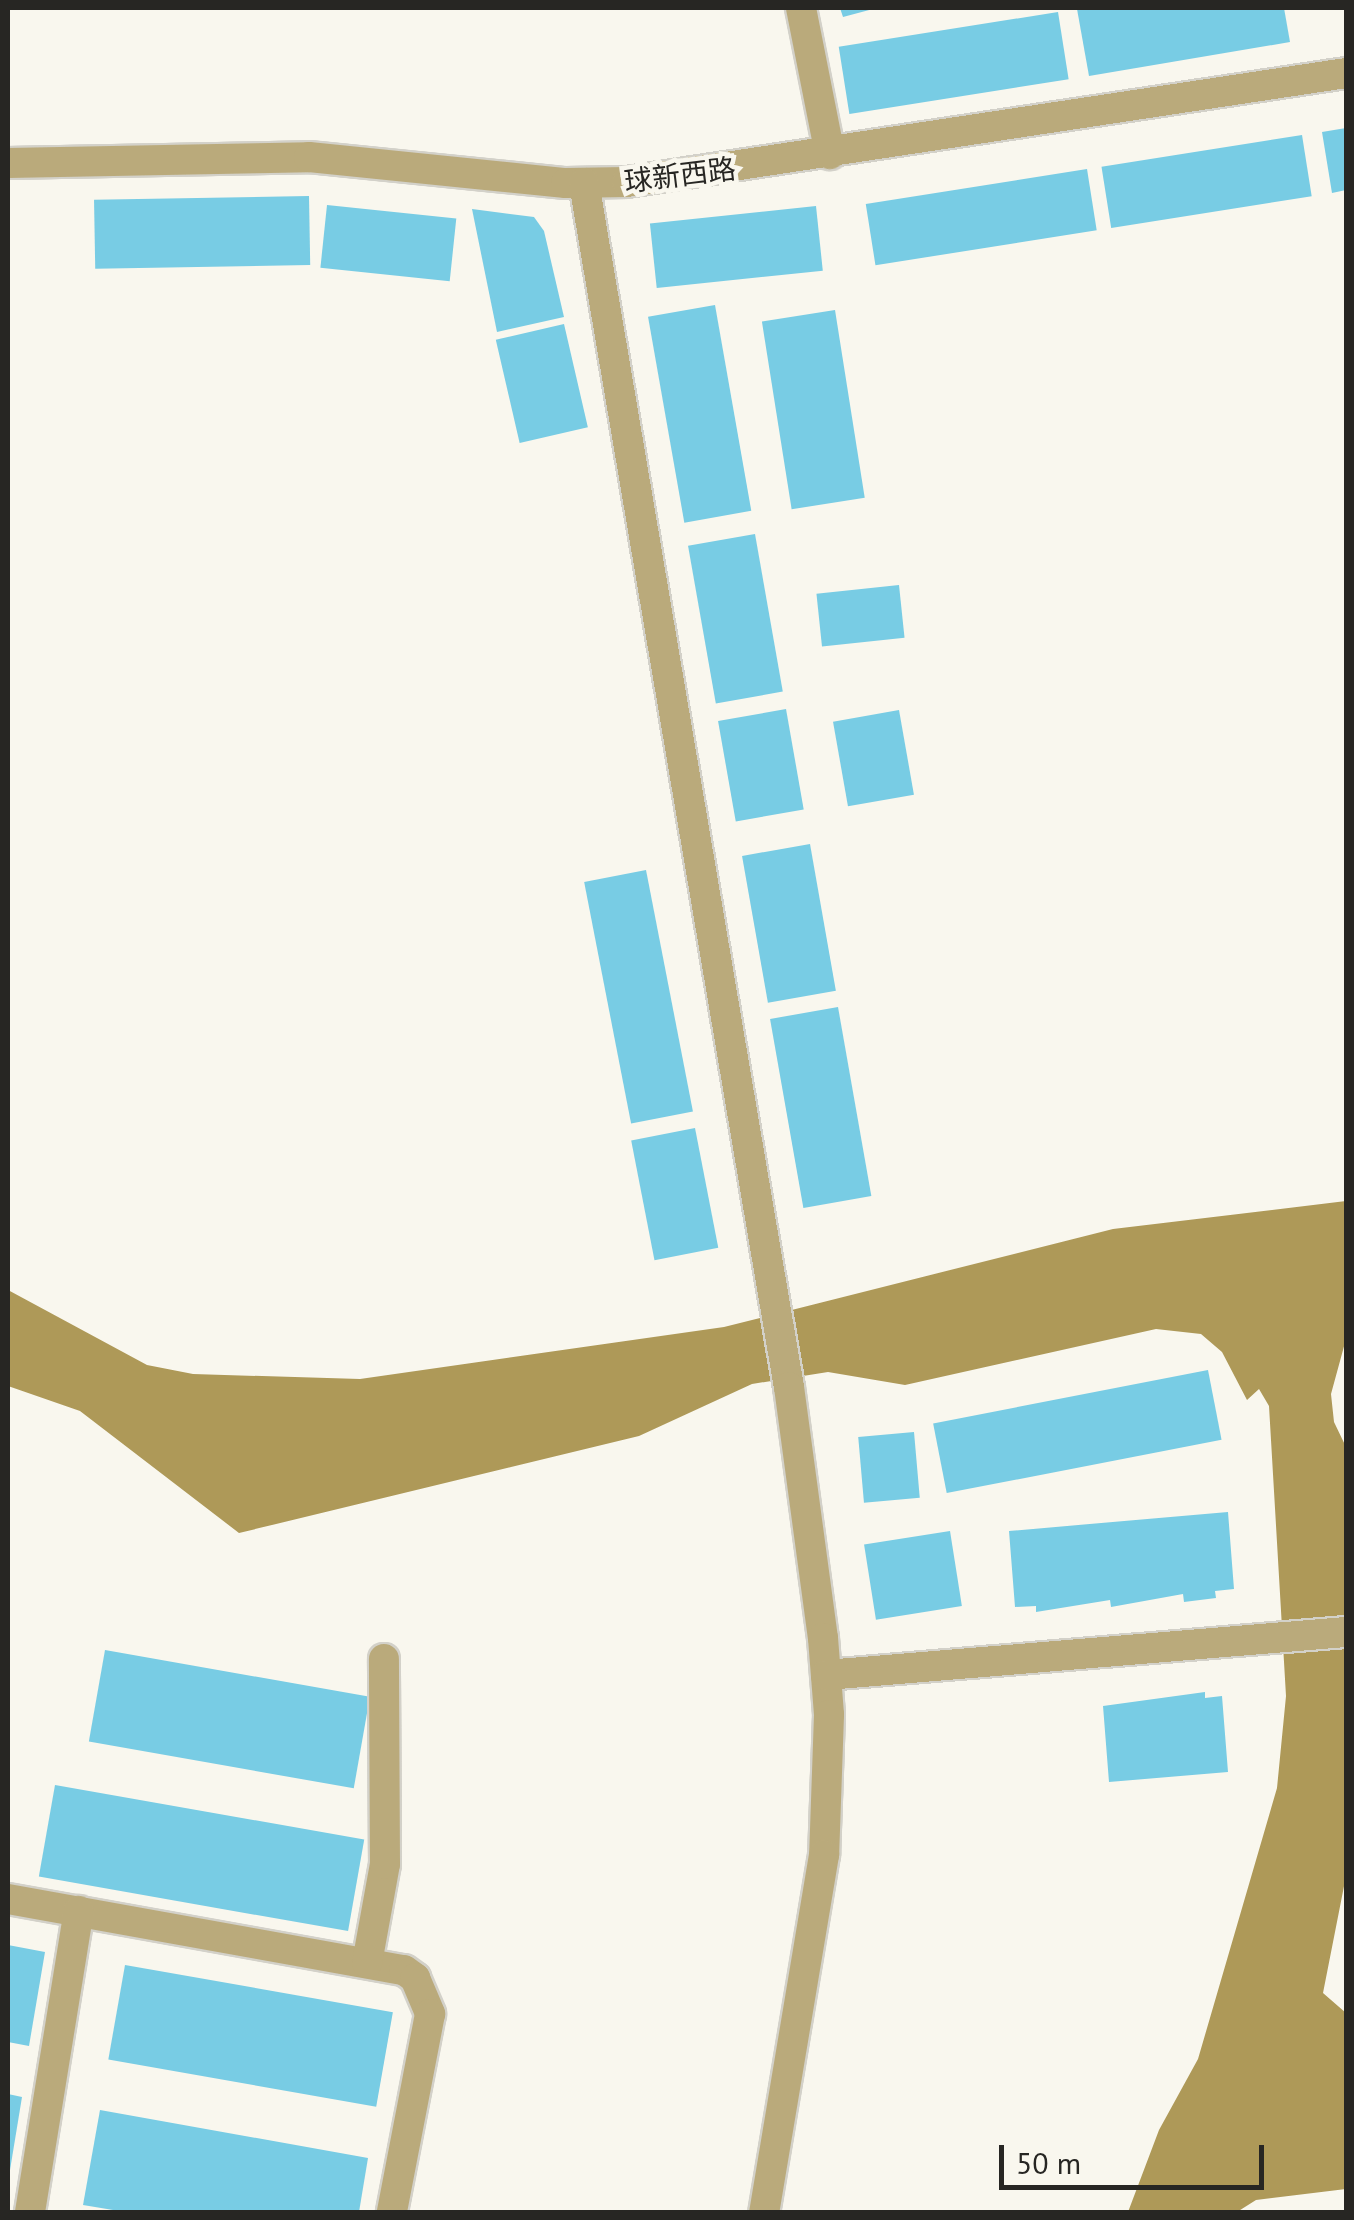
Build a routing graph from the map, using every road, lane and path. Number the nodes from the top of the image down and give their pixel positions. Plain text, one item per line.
1 (800, 8) edge
2 (1346, 73) edge
3 (830, 154) junction
4 (8, 163) edge
5 (584, 182) junction
6 (1346, 1632) edge
7 (384, 1659) dead end
8 (826, 1675) junction
9 (8, 1898) edge
10 (79, 1912) junction
11 (366, 1963) junction
12 (30, 2212) edge
13 (392, 2212) edge
14 (764, 2212) edge

1 - 3 street
2 - 3 street, 球新西路
3 - 5 street, 球新西路
4 - 5 street, 球新西路
5 - 8 street
6 - 8 street
7 - 11 street
8 - 14 street
9 - 10 street
10 - 11 street
10 - 12 street
11 - 13 street

